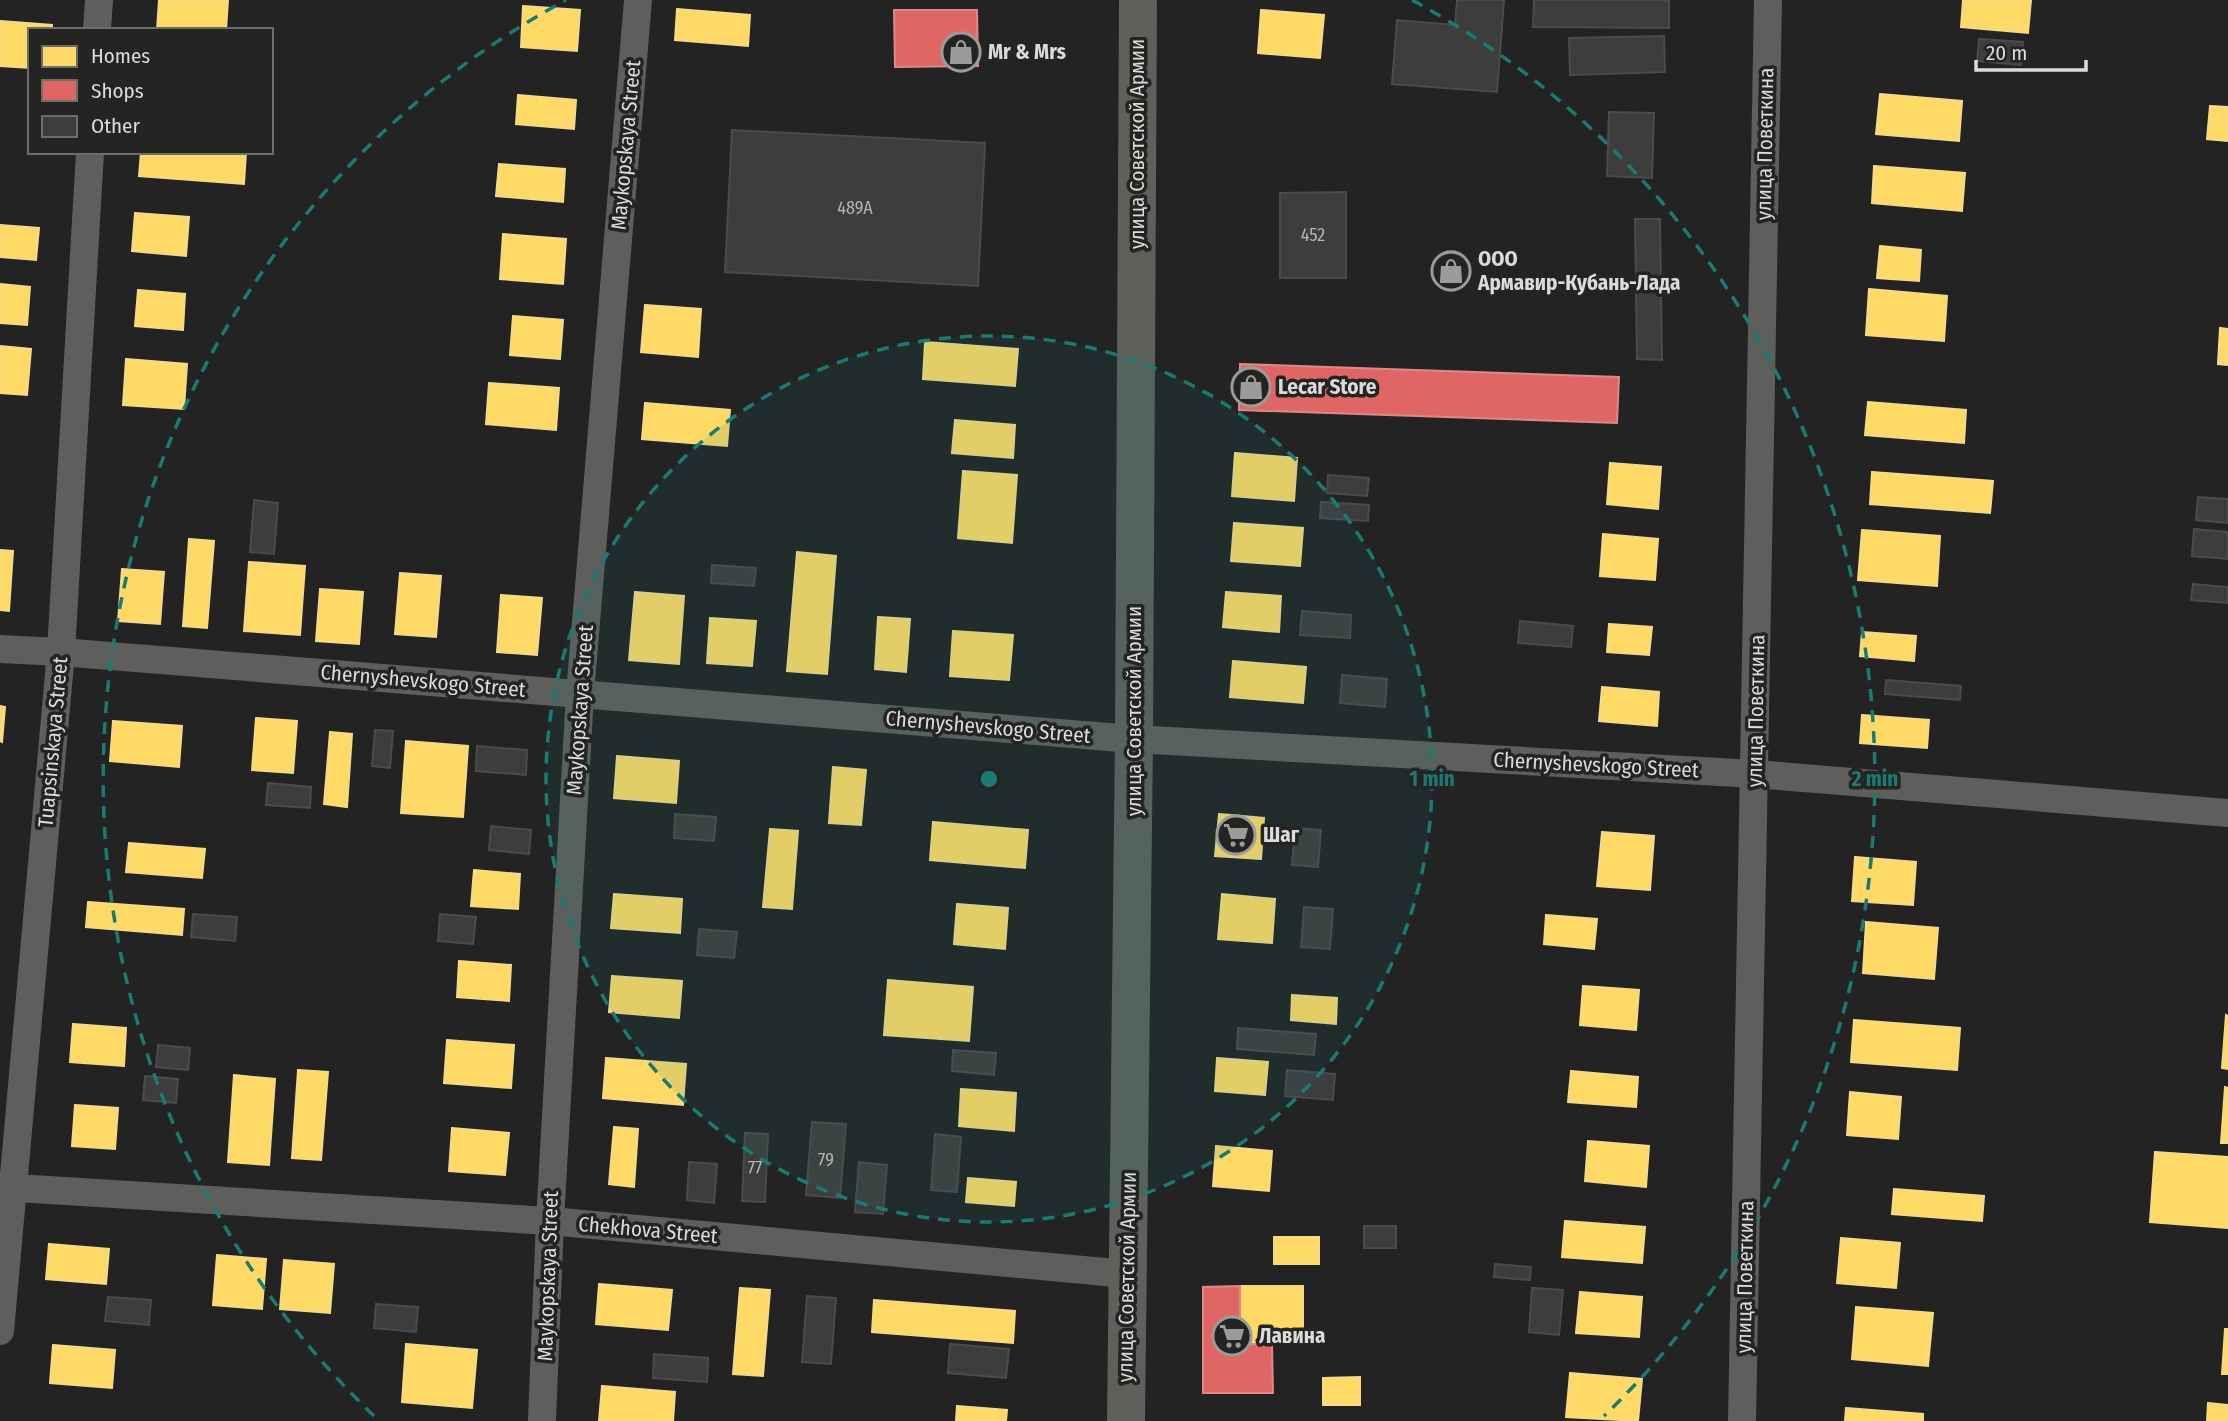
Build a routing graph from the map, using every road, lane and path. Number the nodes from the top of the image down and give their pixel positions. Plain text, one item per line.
1 (99, 0) edge
2 (638, 0) edge
3 (1138, 0) edge
4 (1768, 0) edge
5 (97, 28) edge
6 (90, 154) edge
7 (0, 649) edge
8 (61, 652) junction
9 (580, 694) junction
10 (1134, 739) junction
11 (1755, 774) junction
12 (2228, 813) edge
13 (6, 1187) edge
14 (550, 1221) junction
15 (1127, 1274) junction
16 (0, 1331) edge
17 (542, 1421) edge
18 (1126, 1421) edge
19 (1742, 1421) edge

1 - 5 street
2 - 9 street, Maykopskaya Street
3 - 10 main road, улица Советской Армии
4 - 11 street, улица Поветкина
6 - 8 street, Tuapsinskaya Street
7 - 8 street, Chernyshevskogo Street
8 - 9 street, Chernyshevskogo Street
8 - 13 street, Tuapsinskaya Street
9 - 10 street, Chernyshevskogo Street
9 - 14 street, Maykopskaya Street
10 - 11 street, Chernyshevskogo Street
10 - 15 main road, улица Советской Армии
11 - 12 street, Chernyshevskogo Street
11 - 19 street, улица Поветкина
13 - 14 street, Chekhova Street
13 - 16 street, Tuapsinskaya Street
14 - 15 street, Chekhova Street
14 - 17 street, Maykopskaya Street
15 - 18 main road, улица Советской Армии

